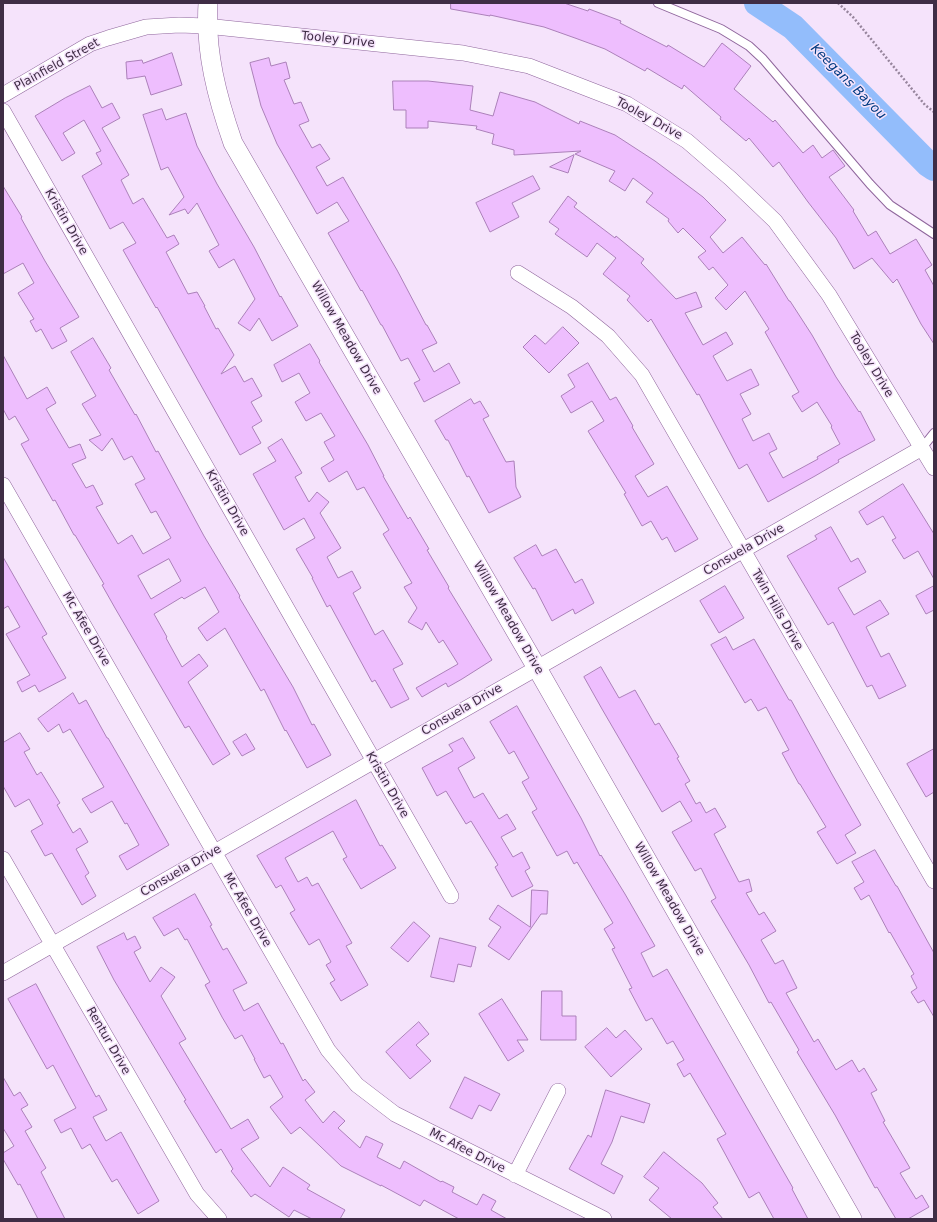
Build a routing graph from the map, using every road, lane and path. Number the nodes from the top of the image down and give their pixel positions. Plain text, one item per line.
1 (208, 3) edge
2 (658, 3) edge
3 (838, 3) edge
4 (206, 26) junction
5 (3, 95) edge
6 (3, 111) edge
7 (934, 112) edge
8 (934, 234) edge
9 (518, 273) dead end
10 (934, 433) edge
11 (922, 448) junction
12 (934, 468) edge
13 (3, 486) edge
14 (743, 551) junction
15 (536, 668) junction
16 (374, 761) junction
17 (214, 852) junction
18 (3, 859) edge
19 (934, 881) edge
20 (451, 896) dead end
21 (52, 944) junction
22 (3, 973) edge
23 (558, 1091) dead end
24 (515, 1175) junction
25 (219, 1219) edge
26 (604, 1219) edge
27 (852, 1219) edge

1 - 4 street, Willow Meadow Drive
2 - 8 lane
3 - 7 path
4 - 5 street, Plainfield Street
4 - 11 street, Tooley Drive
4 - 15 street, Willow Meadow Drive
6 - 16 street, Kristin Drive
9 - 14 street, Twin Hills Drive
10 - 11 lane
11 - 12 street, Tooley Drive
11 - 14 street, Consuela Drive
13 - 17 street, Mc Afee Drive
14 - 15 street, Consuela Drive
14 - 19 street, Twin Hills Drive
15 - 16 street, Consuela Drive
15 - 27 street, Willow Meadow Drive
16 - 17 street, Consuela Drive
16 - 20 street, Kristin Drive
17 - 21 street, Consuela Drive
17 - 24 street, Mc Afee Drive
18 - 21 street, Rentur Drive
21 - 22 street, Consuela Drive
21 - 25 street, Rentur Drive
23 - 24 street
24 - 26 street, Mc Afee Drive

